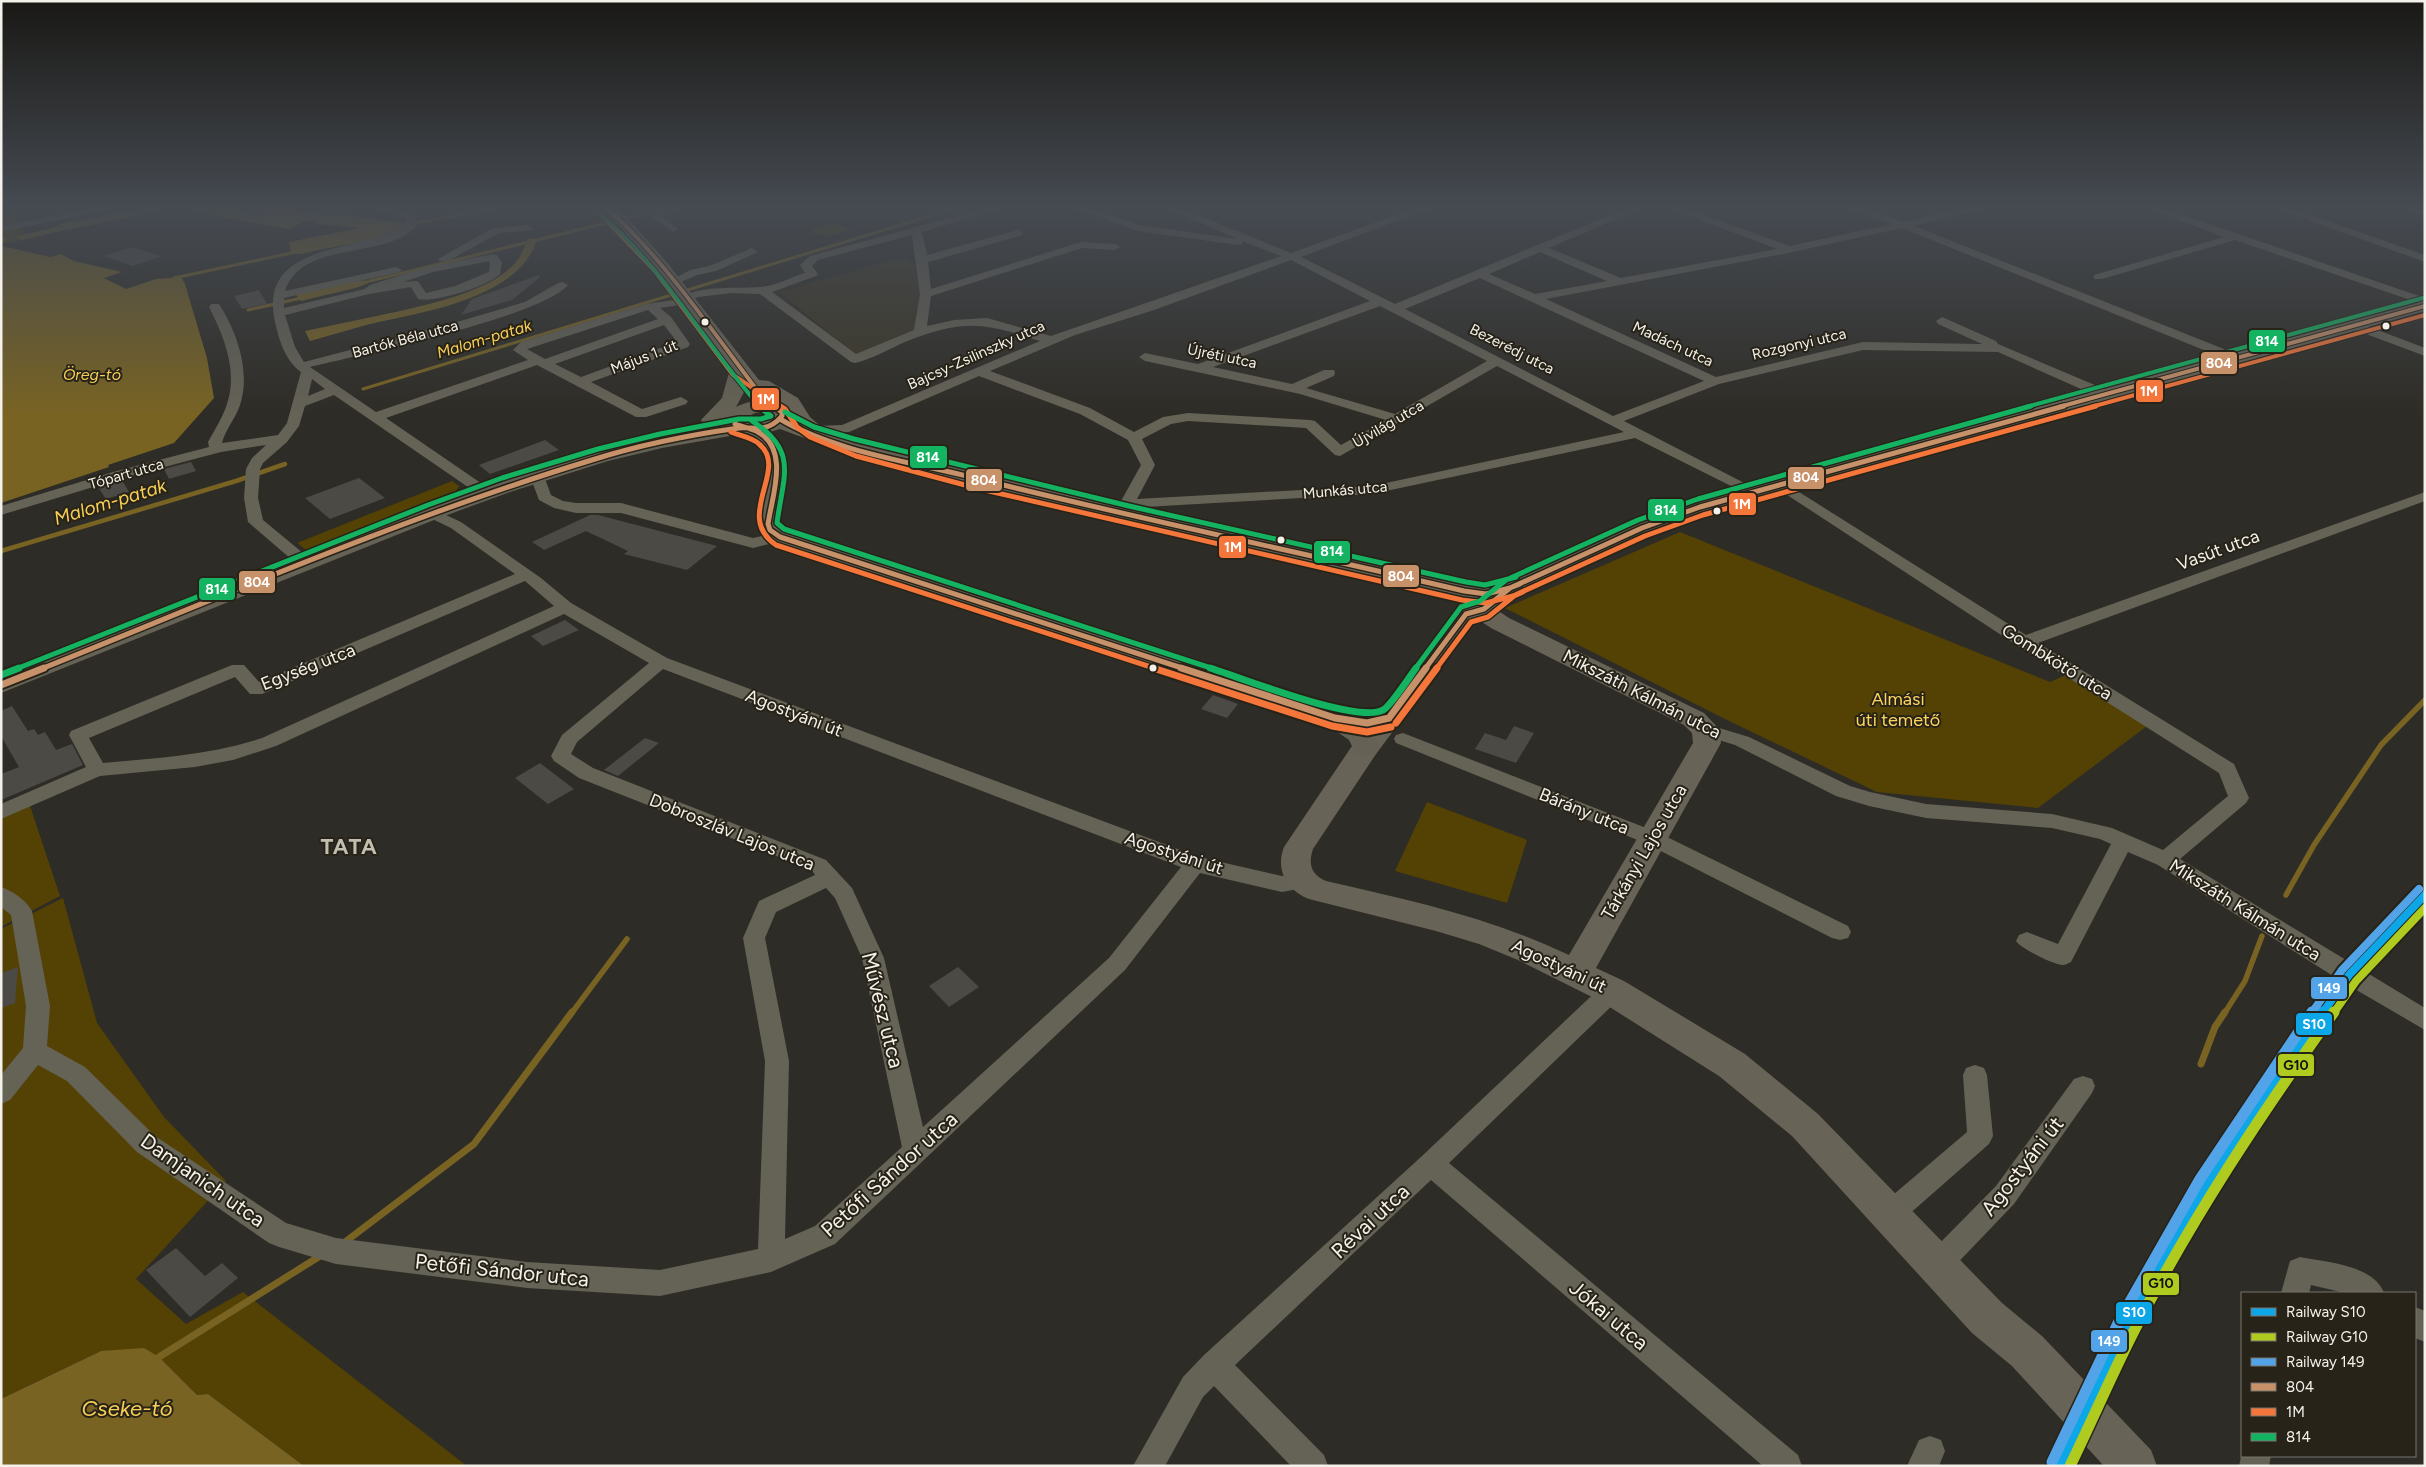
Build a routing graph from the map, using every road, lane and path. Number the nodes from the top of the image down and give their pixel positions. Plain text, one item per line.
1 (289, 276) edge
2 (379, 276) edge
3 (407, 276) edge
4 (490, 276) edge
5 (668, 276) edge
6 (691, 276) edge
7 (805, 276) edge
8 (924, 276) edge
9 (981, 276) edge
10 (1236, 276) edge
11 (1332, 276) edge
12 (1475, 276) edge
13 (1487, 276) edge
14 (1607, 276) edge
15 (1649, 276) edge
16 (2032, 276) edge
17 (2350, 276) edge
18 (1620, 282) junction
19 (562, 285) dead end
20 (369, 291) junction
21 (763, 291) junction
22 (682, 293) junction
23 (926, 294) junction
24 (1536, 298) junction
25 (1381, 301) junction
26 (2425, 302) edge
27 (279, 304) junction
28 (650, 306) junction
29 (2425, 306) edge
30 (215, 307) dead end
31 (1397, 308) junction
32 (668, 320) junction
33 (1942, 321) dead end
34 (2354, 325) junction
35 (920, 333) junction
36 (1050, 340) junction
37 (2000, 348) junction
38 (2425, 352) edge
39 (1145, 357) dead end
40 (2235, 358) junction
41 (1498, 360) junction
42 (540, 362) junction
43 (1198, 368) junction
44 (304, 369) junction
45 (739, 369) junction
46 (981, 372) junction
47 (1329, 373) dead end
48 (1715, 381) junction
49 (580, 382) junction
50 (1293, 389) junction
51 (335, 390) junction
52 (2104, 394) junction
53 (681, 401) dead end
54 (298, 404) junction
55 (357, 406) joint
56 (777, 413) junction
57 (373, 418) junction
58 (1397, 419) junction
59 (742, 420) junction
60 (1614, 420) junction
61 (1638, 433) junction
62 (841, 434) junction
63 (1134, 437) junction
64 (282, 440) junction
65 (662, 442) junction
66 (217, 445) junction
67 (858, 448) junction
68 (776, 472) junction
69 (537, 476) junction
70 (1780, 484) junction
71 (1751, 492) junction
72 (486, 493) junction
73 (2425, 496) edge
74 (1118, 506) junction
75 (1, 511) edge
76 (431, 513) junction
77 (780, 537) junction
78 (310, 562) junction
79 (526, 575) junction
80 (1471, 605) junction
81 (565, 607) junction
82 (2024, 642) junction
83 (661, 662) junction
84 (1, 686) edge
85 (1335, 718) junction
86 (1396, 729) junction
87 (1706, 730) junction
88 (1366, 747) junction
89 (97, 770) junction
90 (8, 809) edge
91 (1652, 838) junction
92 (2124, 841) junction
93 (2165, 860) junction
94 (1195, 864) junction
95 (830, 877) junction
96 (1302, 881) junction
97 (1, 895) edge
98 (1840, 932) dead end
99 (2027, 941) dead end
100 (1576, 974) junction
101 (1612, 991) junction
102 (2425, 1020) edge
103 (35, 1052) junction
104 (1975, 1075) dead end
105 (2083, 1086) dead end
106 (1, 1093) edge
107 (916, 1151) junction
108 (1431, 1164) junction
109 (1889, 1215) junction
110 (336, 1252) joint
111 (771, 1259) junction
112 (1937, 1265) junction
113 (2295, 1292) edge
114 (2368, 1292) edge
115 (1987, 1318) junction
116 (1214, 1365) junction
117 (1148, 1466) edge
118 (1313, 1466) edge
119 (1787, 1466) edge
120 (2113, 1466) edge
121 (2135, 1466) edge

1 - 27 street
2 - 27 street
3 - 20 street, Bartók Béla utca
4 - 20 street, Bartók Béla utca
5 - 22 main road
6 - 22 street
7 - 21 street
8 - 23 street
9 - 23 street
10 - 36 street, Bajcsy-Zsilinszky utca
11 - 25 street, Bezerédj utca
12 - 31 street
13 - 24 street, Madách utca
14 - 18 street
15 - 18 street
16 - 40 street
17 - 26 street
18 - 24 street
19 - 44 street, Bartók Béla utca
20 - 27 street, Bartók Béla utca
21 - 22 street
21 - 35 street
22 - 28 street, Május 1. út
22 - 45 main road
23 - 35 street
24 - 48 street, Madách utca
25 - 31 street, Bezerédj utca
25 - 43 street
27 - 44 street
28 - 32 street, Május 1. út
28 - 42 street, Május 1. út
29 - 34 main road
30 - 66 street
31 - 41 street, Bezerédj utca
32 - 42 street, Május 1. út
32 - 49 street, Május 1. út
33 - 37 street, Rozgonyi utca
34 - 38 street
34 - 40 main road
35 - 36 street
36 - 46 street, Bajcsy-Zsilinszky utca
37 - 48 street, Rozgonyi utca
37 - 52 street, Rozgonyi utca
39 - 43 street, Újréti utca
40 - 52 main road
41 - 58 street, Újvilág utca
41 - 60 street, Bezerédj utca
42 - 49 street, Május 1. út
42 - 57 street
43 - 50 street, Újréti utca
44 - 51 street
44 - 54 street
45 - 56 main road
45 - 59 main road
45 - 62 main road
45 - 65 main road
46 - 62 street, Bajcsy-Zsilinszky utca
46 - 63 street
47 - 50 street
48 - 60 street, Rozgonyi utca
49 - 53 street, Május 1. út
50 - 58 street, Újréti utca
51 - 54 street
51 - 55 street
52 - 70 main road
54 - 64 street
55 - 57 street
56 - 59 main road
56 - 67 main road
57 - 72 street
58 - 63 street, Újvilág utca
59 - 65 main road
59 - 68 main road
60 - 61 street, Bezerédj utca
61 - 71 street, Bezerédj utca
61 - 74 street, Munkás utca
62 - 67 main road
63 - 74 street
64 - 66 street, Tópart utca
64 - 78 street
65 - 68 main road
65 - 69 main road
66 - 75 street, Tópart utca
67 - 74 main road
68 - 77 main road
69 - 72 main road
69 - 77 street
70 - 71 main road
70 - 82 street, Gombkötő utca
71 - 80 main road
72 - 76 main road
73 - 82 street, Vasút utca
74 - 80 main road
76 - 78 main road
76 - 79 street, Agostyáni út
77 - 85 main road
78 - 84 main road
79 - 81 street, Agostyáni út
79 - 89 street, Egység utca
80 - 86 main road
80 - 87 main road, Mikszáth Kálmán utca
81 - 83 street, Agostyáni út
81 - 89 street
82 - 93 street, Gombkötő utca
83 - 94 street, Agostyáni út
83 - 95 street, Dobroszláv Lajos utca
85 - 86 main road
85 - 88 main road
86 - 88 main road
86 - 91 street, Bárány utca
87 - 91 main road, Tárkányi Lajos utca
87 - 92 street, Mikszáth Kálmán utca
88 - 96 main road
89 - 90 street
91 - 98 street, Bárány utca
91 - 100 main road, Tárkányi Lajos utca
92 - 93 street, Mikszáth Kálmán utca
92 - 99 street
93 - 102 street, Mikszáth Kálmán utca
94 - 96 street, Agostyáni út
94 - 107 street, Petőfi Sándor utca
95 - 107 street, Művész utca
95 - 111 street, Dobroszláv Lajos utca
96 - 100 main road, Agostyáni út
97 - 103 street
100 - 101 main road, Agostyáni út
101 - 108 street, Révai utca
101 - 109 main road, Agostyáni út
103 - 106 street
103 - 110 street, Damjanich utca
104 - 109 street
105 - 112 street, Agostyáni út
107 - 111 street, Petőfi Sándor utca
108 - 116 street, Révai utca
108 - 119 street, Jókai utca
109 - 112 main road, Agostyáni út
110 - 111 street, Petőfi Sándor utca
112 - 115 main road, Agostyáni út
113 - 114 street
115 - 120 main road, Agostyáni út
115 - 121 main road, Agostyáni út
116 - 117 street, Révai utca
116 - 118 street

